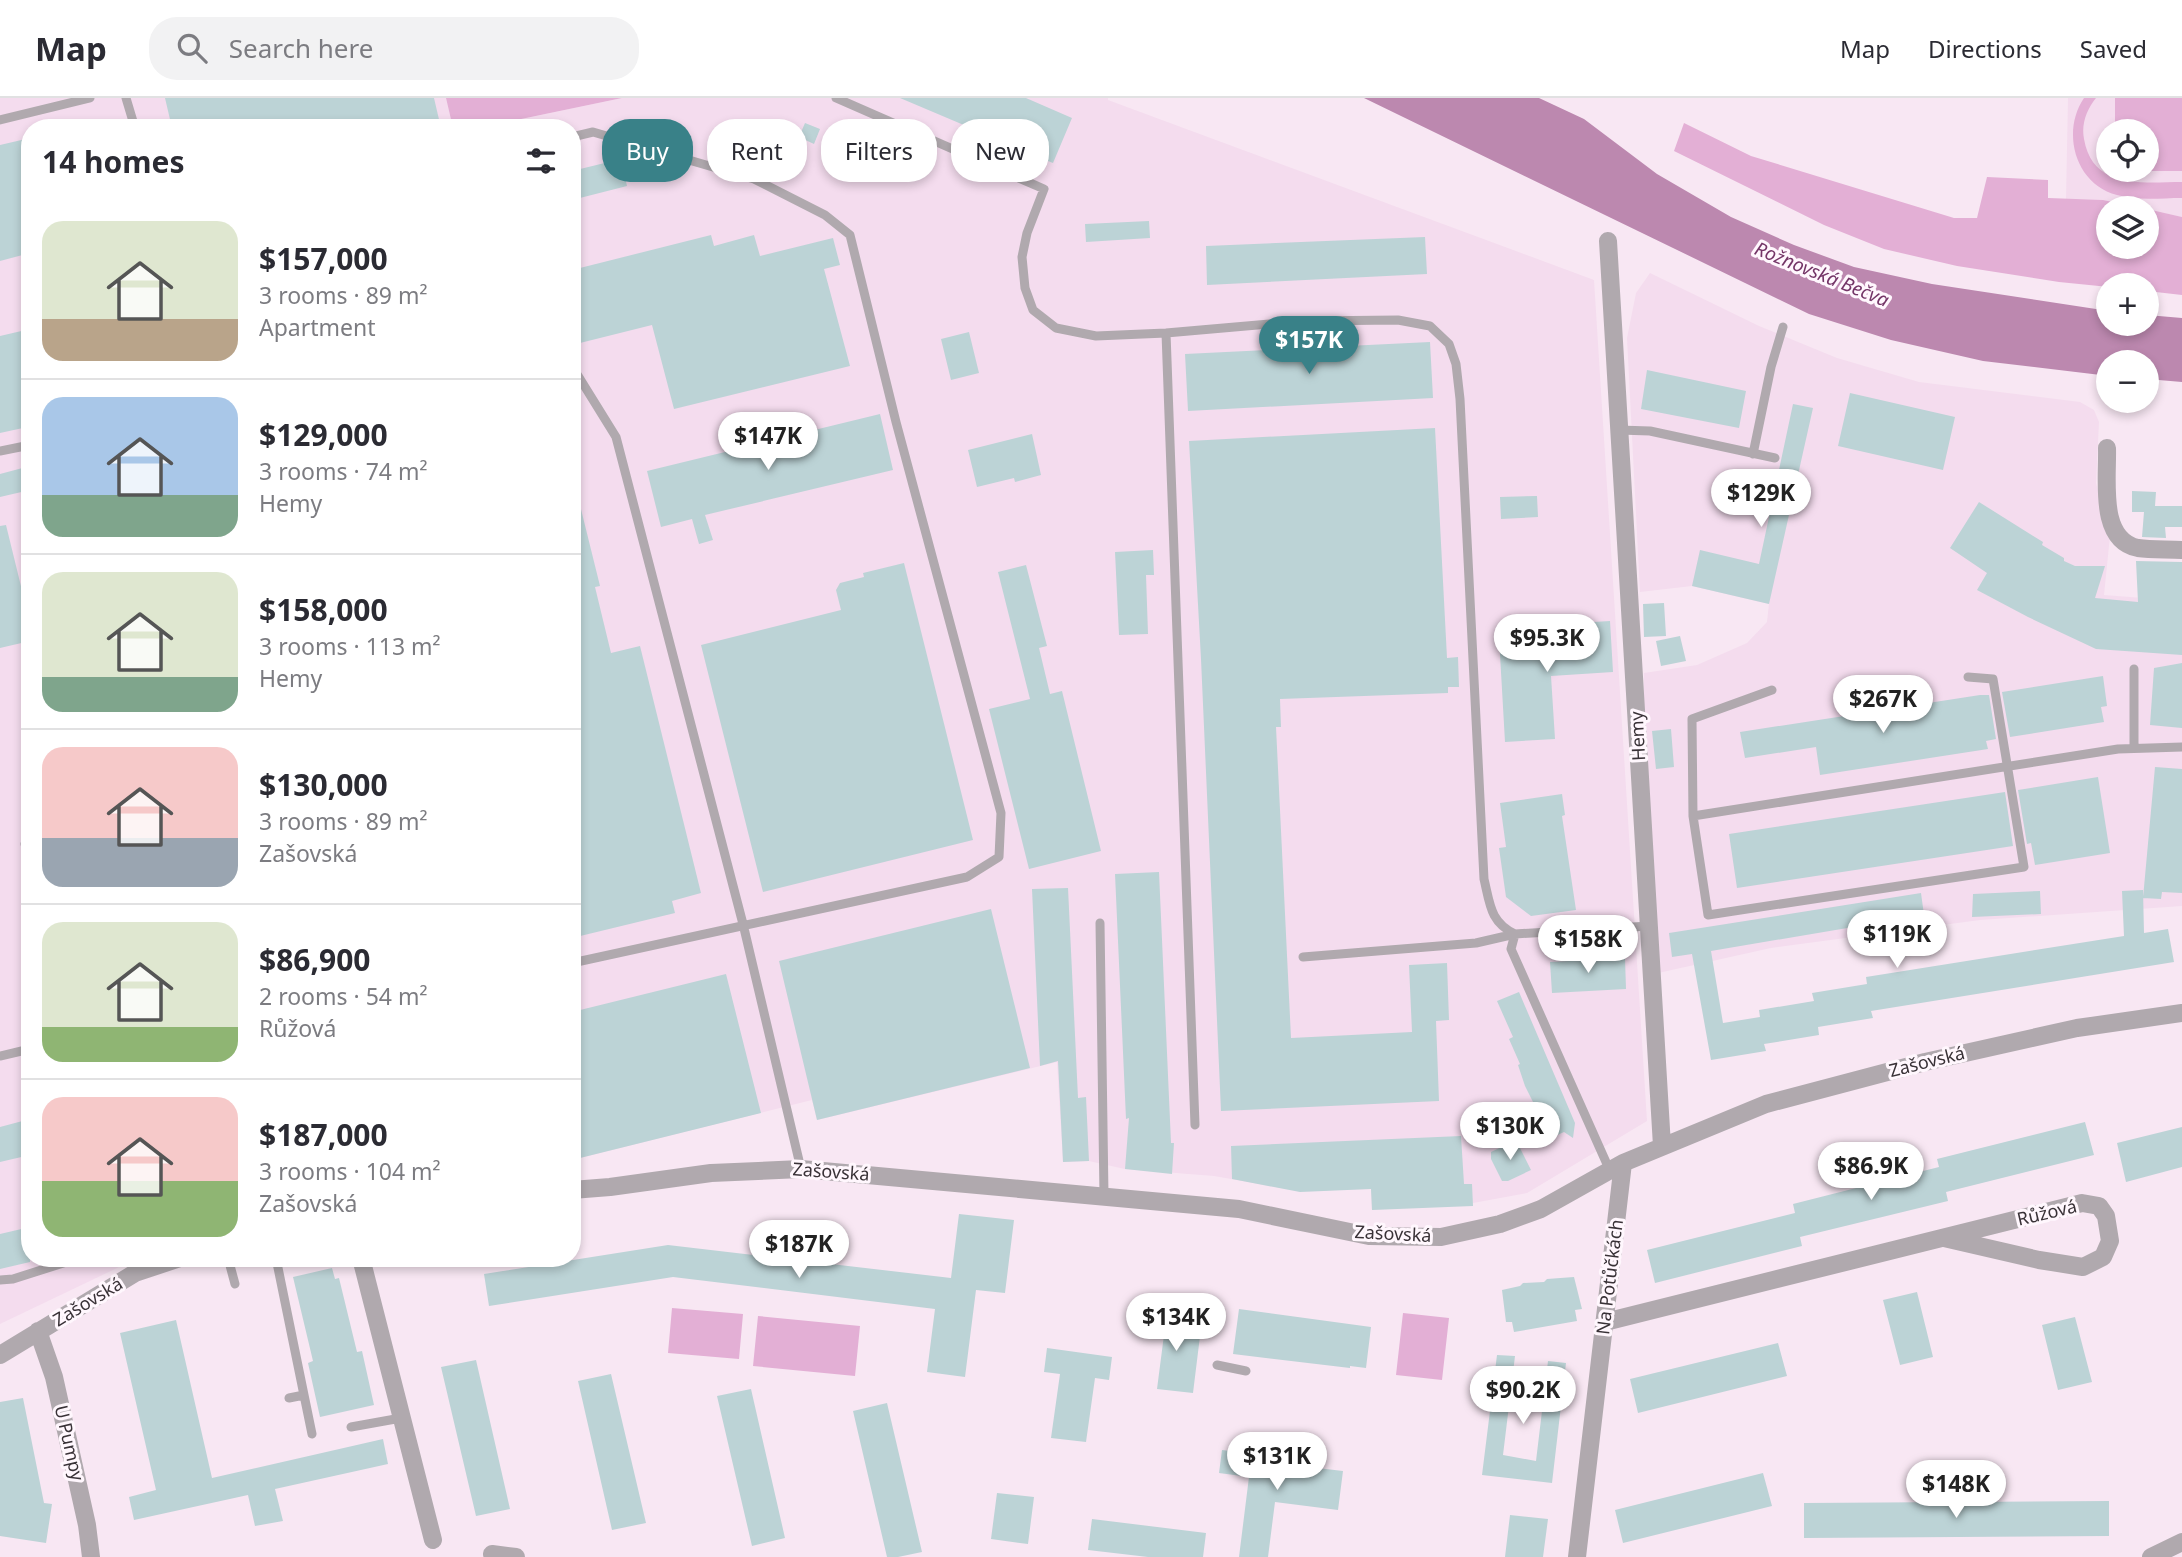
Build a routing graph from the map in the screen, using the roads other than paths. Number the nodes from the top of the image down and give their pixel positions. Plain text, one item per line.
1 (90, 98) edge
2 (126, 98) edge
3 (836, 98) edge
4 (132, 119) edge
5 (0, 120) edge
6 (581, 135) edge
7 (1608, 241) dead end
8 (1783, 327) dead end
9 (1166, 333) junction
10 (581, 381) edge
11 (1619, 430) junction
12 (21, 447) edge
13 (2107, 448) dead end
14 (0, 452) edge
15 (1754, 454) junction
16 (1775, 458) dead end
17 (2182, 550) edge
18 (2134, 669) dead end
19 (1968, 677) dead end
20 (1772, 690) dead end
21 (2182, 747) edge
22 (2134, 748) junction
23 (2006, 766) junction
24 (1693, 816) junction
25 (1100, 923) dead end
26 (743, 924) junction
27 (1649, 926) junction
28 (1515, 934) junction
29 (1303, 957) dead end
30 (581, 961) edge
31 (2182, 1013) edge
32 (21, 1051) edge
33 (0, 1056) edge
34 (1195, 1125) dead end
35 (1662, 1146) junction
36 (1616, 1167) junction
37 (801, 1169) junction
38 (581, 1189) edge
39 (1104, 1195) junction
40 (1944, 1238) junction
41 (51, 1267) edge
42 (153, 1267) edge
43 (230, 1267) edge
44 (278, 1267) edge
45 (363, 1267) edge
46 (0, 1280) edge
47 (235, 1284) dead end
48 (1605, 1322) junction
49 (38, 1331) junction
50 (0, 1355) edge
51 (1217, 1365) dead end
52 (1246, 1371) dead end
53 (304, 1395) junction
54 (289, 1398) dead end
55 (401, 1418) junction
56 (351, 1427) dead end
57 (312, 1434) dead end
58 (433, 1539) dead end
59 (2182, 1542) edge
60 (492, 1554) dead end
61 (91, 1557) edge
62 (516, 1557) edge
63 (1577, 1557) edge
64 (2151, 1557) edge

1 - 5 lane
2 - 4 lane
3 - 9 lane
6 - 26 lane
7 - 11 street, Hemy
8 - 15 lane
9 - 28 lane
9 - 34 lane
10 - 26 lane
11 - 15 lane
11 - 27 street, Hemy
12 - 14 lane
13 - 17 street
15 - 16 lane
18 - 22 lane
19 - 23 lane
20 - 24 lane
21 - 22 lane
22 - 23 lane
23 - 24 lane
23 - 24 lane
25 - 39 lane
26 - 30 lane
26 - 37 lane
27 - 28 lane
27 - 35 street, Hemy
28 - 29 lane
28 - 36 lane
31 - 35 street, Zašovská
32 - 33 lane
35 - 36 street, Zašovská
36 - 39 street, Zašovská
36 - 48 street, Na Potůčkách
37 - 38 street, Zašovská
37 - 39 street, Zašovská
40 - 40 street, Růžová
40 - 48 street, Růžová
41 - 46 lane
42 - 49 street, Zašovská
43 - 47 lane
44 - 53 lane
45 - 55 street
48 - 63 street, Na Potůčkách
49 - 50 street, Zašovská
49 - 61 street, U Pumpy
51 - 52 lane
53 - 54 lane
53 - 57 lane
55 - 56 lane
55 - 58 street
59 - 64 street
60 - 62 street

